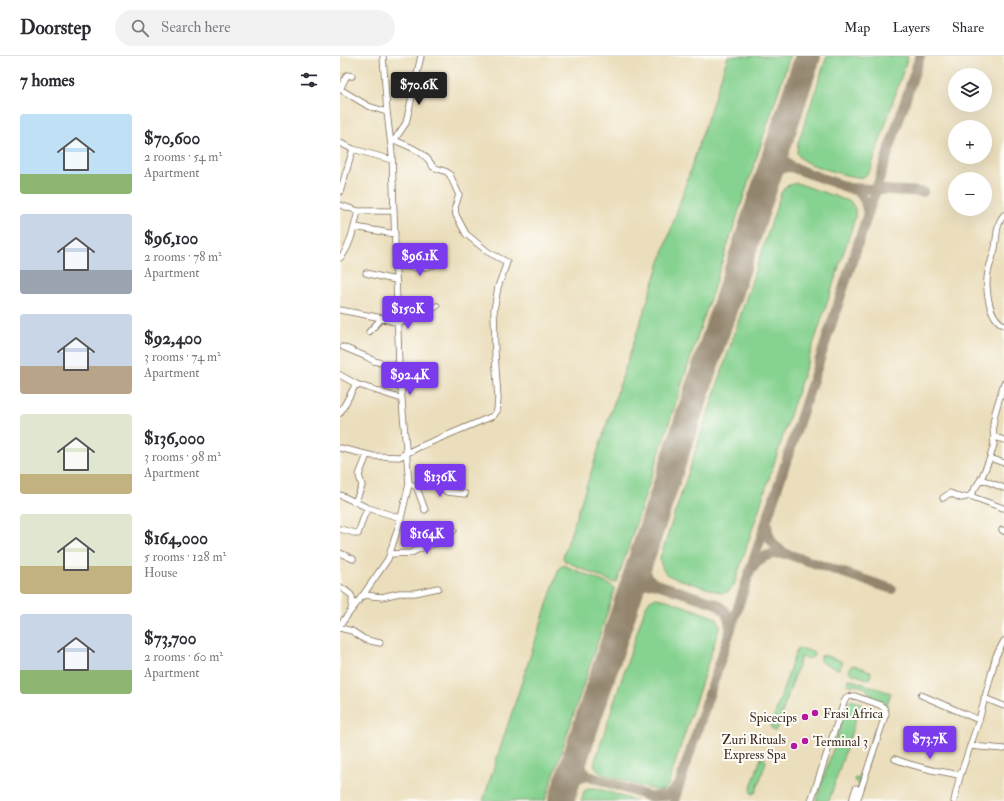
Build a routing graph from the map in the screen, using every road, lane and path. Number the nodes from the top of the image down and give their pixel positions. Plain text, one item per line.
1 (383, 56) edge
2 (421, 56) edge
3 (352, 76) dead end
4 (340, 89) edge
5 (387, 112) junction
6 (393, 142) junction
7 (340, 143) edge
8 (353, 149) junction
9 (392, 160) junction
10 (340, 192) edge
11 (340, 204) edge
12 (358, 211) junction
13 (394, 211) junction
14 (1004, 215) edge
15 (355, 227) junction
16 (395, 234) junction
17 (340, 258) edge
18 (441, 262) dead end
19 (395, 265) junction
20 (366, 273) dead end
21 (396, 280) junction
22 (437, 306) dead end
23 (340, 310) edge
24 (382, 318) junction
25 (398, 323) junction
26 (1004, 325) edge
27 (369, 332) dead end
28 (343, 346) dead end
29 (399, 365) junction
30 (340, 375) edge
31 (1004, 383) edge
32 (356, 384) junction
33 (402, 399) junction
34 (340, 414) edge
35 (994, 437) junction
36 (1004, 440) edge
37 (340, 448) edge
38 (406, 453) junction
39 (367, 455) junction
40 (990, 458) junction
41 (1004, 463) edge
42 (981, 479) junction
43 (409, 484) junction
44 (416, 486) junction
45 (1004, 488) edge
46 (465, 494) dead end
47 (340, 495) edge
48 (970, 496) junction
49 (943, 498) dead end
50 (355, 502) junction
51 (368, 508) junction
52 (1003, 508) edge
53 (425, 510) dead end
54 (401, 518) junction
55 (340, 529) edge
56 (454, 530) dead end
57 (340, 553) edge
58 (390, 554) junction
59 (353, 559) dead end
60 (340, 587) edge
61 (438, 588) dead end
62 (363, 595) junction
63 (351, 611) junction
64 (341, 620) edge
65 (340, 628) edge
66 (1004, 641) edge
67 (380, 642) dead end
68 (921, 695) dead end
69 (984, 698) junction
70 (1004, 706) edge
71 (979, 720) junction
72 (970, 746) junction
73 (1004, 749) edge
74 (895, 759) dead end
75 (960, 776) junction
76 (856, 788) dead end
77 (811, 801) edge
78 (852, 801) edge
79 (857, 801) edge
80 (954, 801) edge

1 - 5 street
2 - 6 street
3 - 4 street
4 - 5 street
5 - 6 street
6 - 9 street
6 - 38 street
7 - 8 street
8 - 9 street
8 - 10 street
9 - 13 street
11 - 12 street
12 - 13 street
12 - 15 street
13 - 16 street
14 - 26 street
15 - 16 street
15 - 17 street
16 - 19 street
18 - 19 street
19 - 21 street
20 - 21 street
21 - 25 street
22 - 25 street
23 - 24 street
24 - 25 street
24 - 27 street
25 - 29 street
28 - 29 street
29 - 33 street
30 - 32 street
31 - 35 street
32 - 33 street
32 - 34 street
33 - 38 street
35 - 36 street
35 - 40 street
37 - 39 street
38 - 39 street
38 - 43 street
39 - 50 street
40 - 41 street
40 - 42 street
42 - 45 street
42 - 48 street
43 - 44 street
43 - 54 street
44 - 46 street
44 - 53 street
47 - 50 street
48 - 49 street
48 - 52 street
50 - 51 street
51 - 54 street
51 - 55 street
54 - 58 street
56 - 58 street
57 - 59 street
58 - 62 street
60 - 63 street
61 - 62 street
62 - 63 street
63 - 64 street
65 - 67 street
66 - 69 street
68 - 71 street
69 - 70 street
69 - 71 street
71 - 72 street
72 - 73 street
72 - 75 street
74 - 75 street
75 - 80 street
76 - 78 street
77 - 79 street

